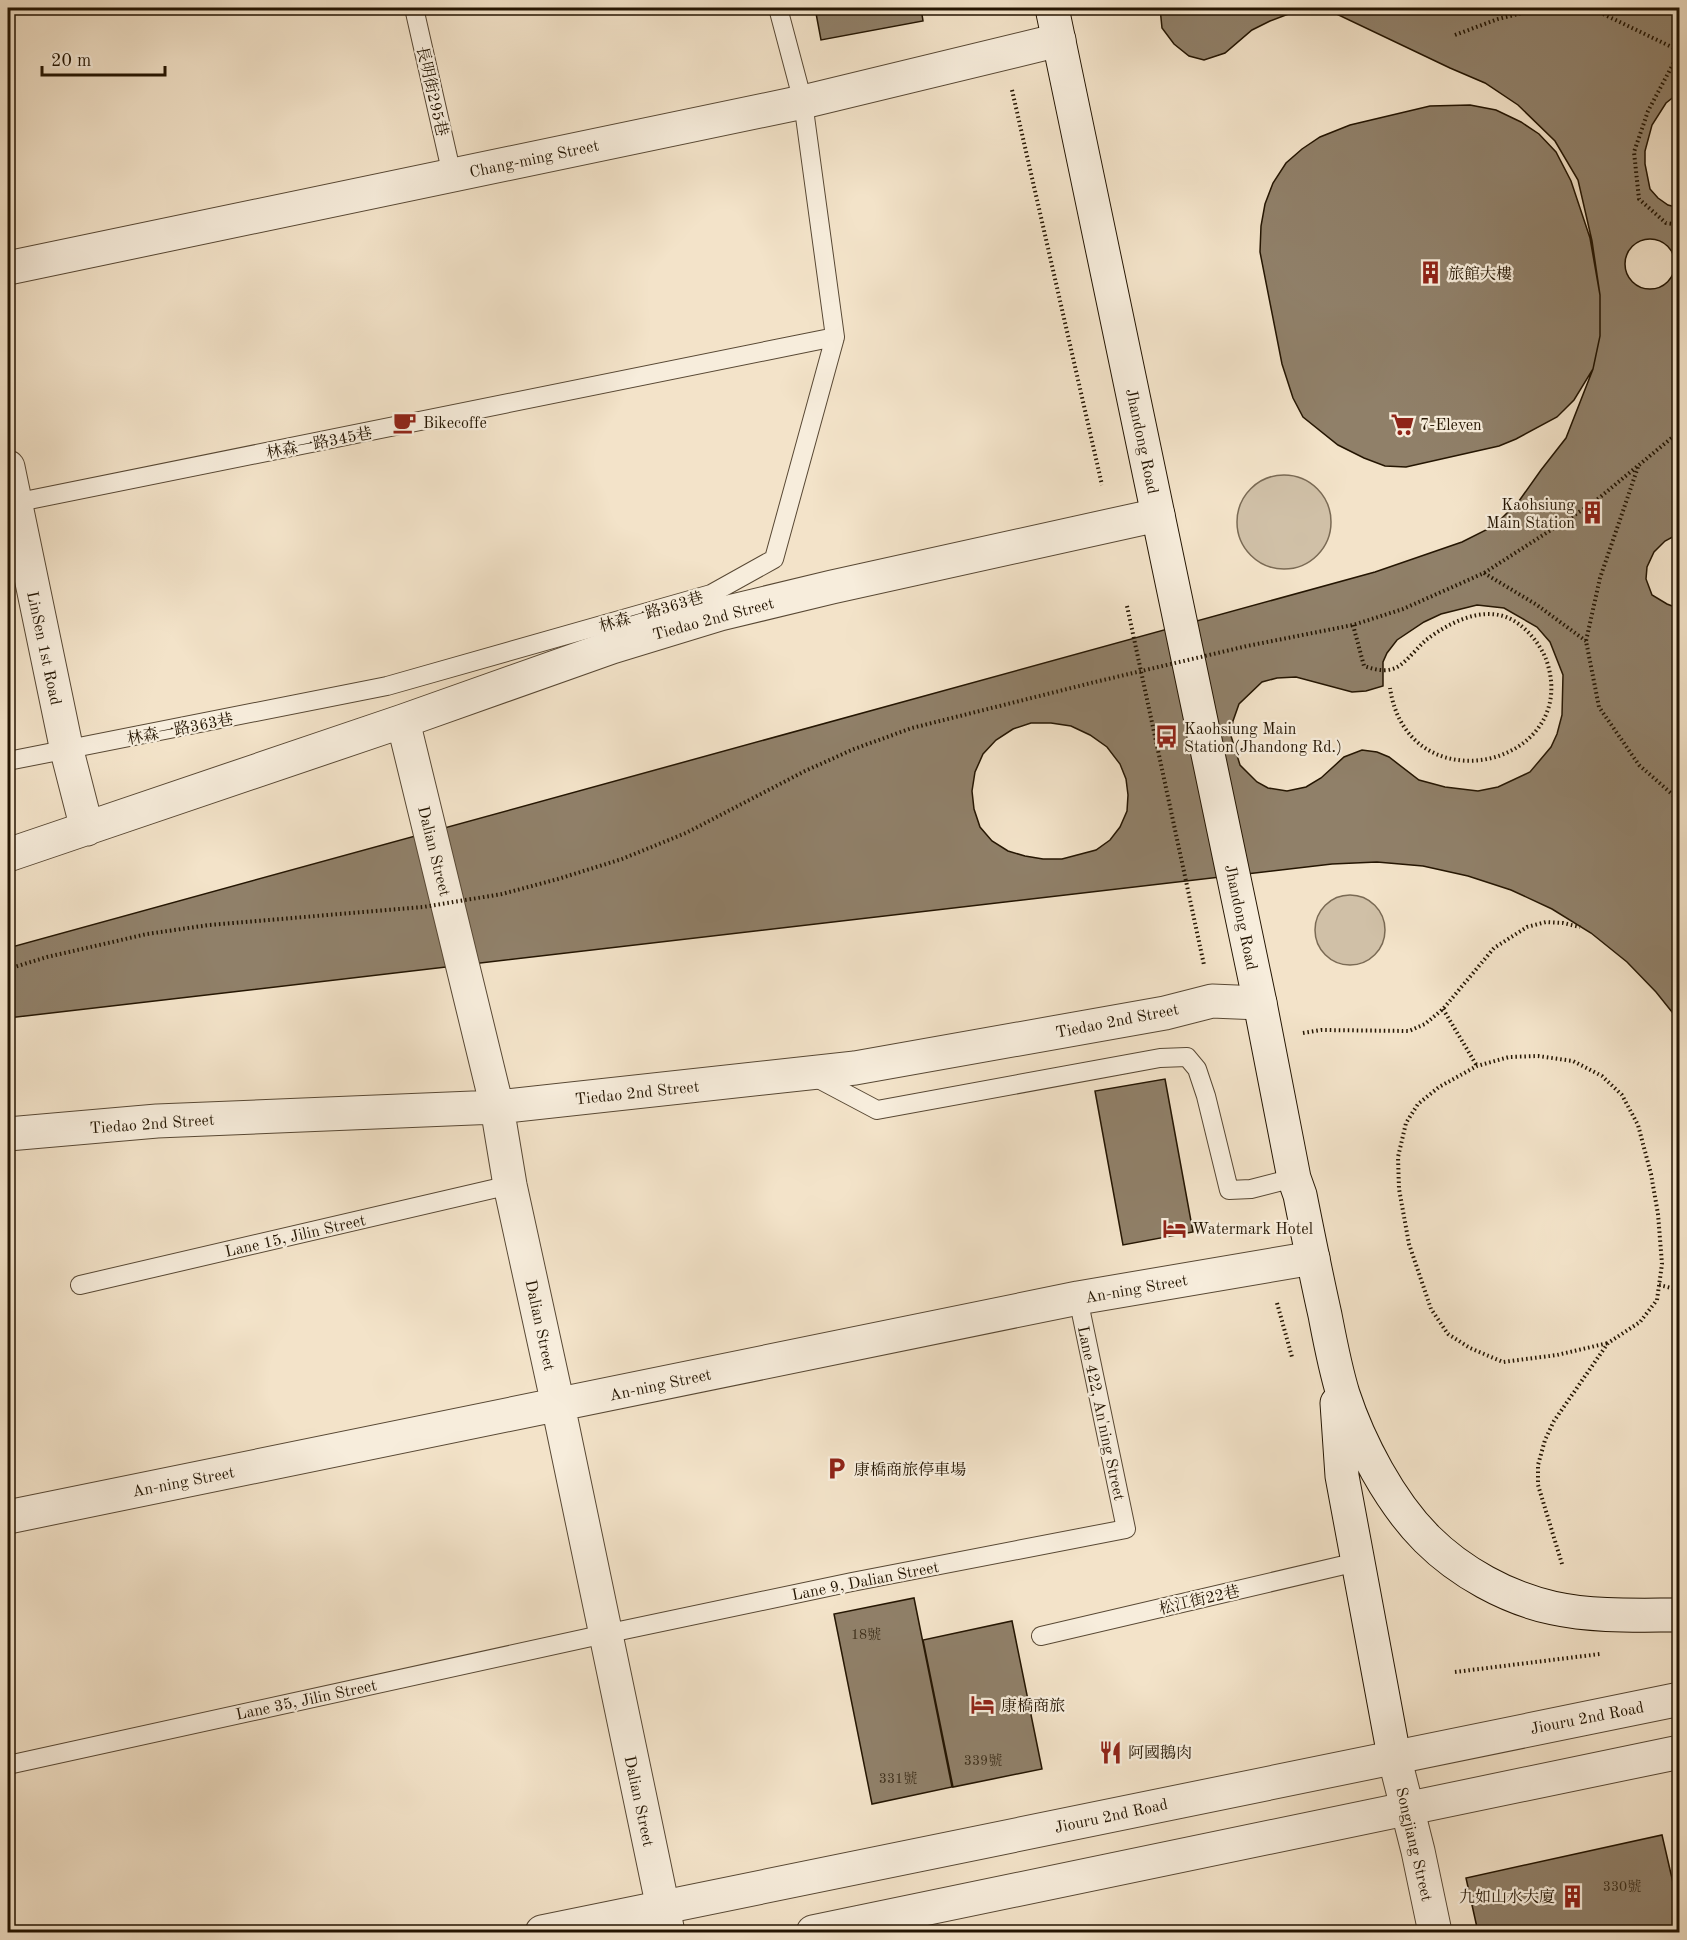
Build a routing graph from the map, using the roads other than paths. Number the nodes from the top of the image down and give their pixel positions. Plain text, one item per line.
1 (414, 8) edge
2 (778, 8) edge
3 (1053, 8) edge
4 (1059, 40) junction
5 (803, 102) junction
6 (452, 175) junction
7 (8, 268) edge
8 (835, 337) junction
9 (8, 470) edge
10 (14, 503) junction
11 (1158, 515) junction
12 (403, 721) junction
13 (67, 751) junction
14 (8, 761) edge
15 (87, 829) junction
16 (8, 855) edge
17 (1260, 1003) junction
18 (807, 1073) junction
19 (497, 1107) junction
20 (8, 1134) edge
21 (1294, 1178) junction
22 (510, 1185) junction
23 (1313, 1258) junction
24 (80, 1285) dead end
25 (1078, 1298) junction
26 (1333, 1354) junction
27 (558, 1405) junction
28 (8, 1516) edge
29 (1126, 1529) joint
30 (1358, 1562) junction
31 (1680, 1615) edge
32 (605, 1634) junction
33 (1041, 1636) dead end
34 (1680, 1699) edge
35 (1680, 1752) edge
36 (1394, 1756) junction
37 (8, 1765) edge
38 (1407, 1809) junction
39 (666, 1920) edge
40 (542, 1932) edge
41 (813, 1932) edge
42 (1435, 1932) edge

1 - 6 lane, 長明街295巷
2 - 5 lane, 林森一路363巷
3 - 4 street, Jhandong Road
4 - 5 street, Chang-ming Street
4 - 11 street, Jhandong Road
5 - 6 street, Chang-ming Street
5 - 8 lane, 林森一路363巷
6 - 7 street, Chang-ming Street
8 - 10 lane, 林森一路345巷
8 - 13 lane, 林森一路363巷
9 - 10 street, LinSen 1st Road
10 - 13 street, LinSen 1st Road
11 - 12 street, Tiedao 2nd Street
11 - 17 street, Jhandong Road
12 - 15 street, Tiedao 2nd Street
12 - 19 street, Dalian Street
13 - 14 lane, 林森一路363巷
13 - 15 street, LinSen 1st Road
15 - 16 street, Tiedao 2nd Street
17 - 18 street, Tiedao 2nd Street
17 - 21 street, Jhandong Road
18 - 19 street, Tiedao 2nd Street
18 - 21 lane
19 - 20 street, Tiedao 2nd Street
19 - 22 street, Dalian Street
21 - 23 street, Jhandong Road
22 - 24 lane, Lane 15, Jilin Street
22 - 27 street, Dalian Street
23 - 25 street, An-ning Street
23 - 26 street, Jhandong Road
25 - 27 street, An-ning Street
25 - 29 lane, Lane 422, An'ning Street
26 - 30 street, Songjiang Street
26 - 31 street, Jhandong Road
27 - 28 street, An-ning Street
27 - 32 street, Dalian Street
29 - 32 lane, Lane 9, Dalian Street
30 - 33 lane, 松江街22巷
30 - 36 street, Songjiang Street
32 - 37 lane, Lane 35, Jilin Street
32 - 39 street, Dalian Street
34 - 36 street, Jiouru 2nd Road
35 - 38 street
36 - 38 street, Songjiang Street
36 - 39 street, Jiouru 2nd Road
38 - 41 street
38 - 42 street, Songjiang Street
39 - 40 street, Jiouru 2nd Road

